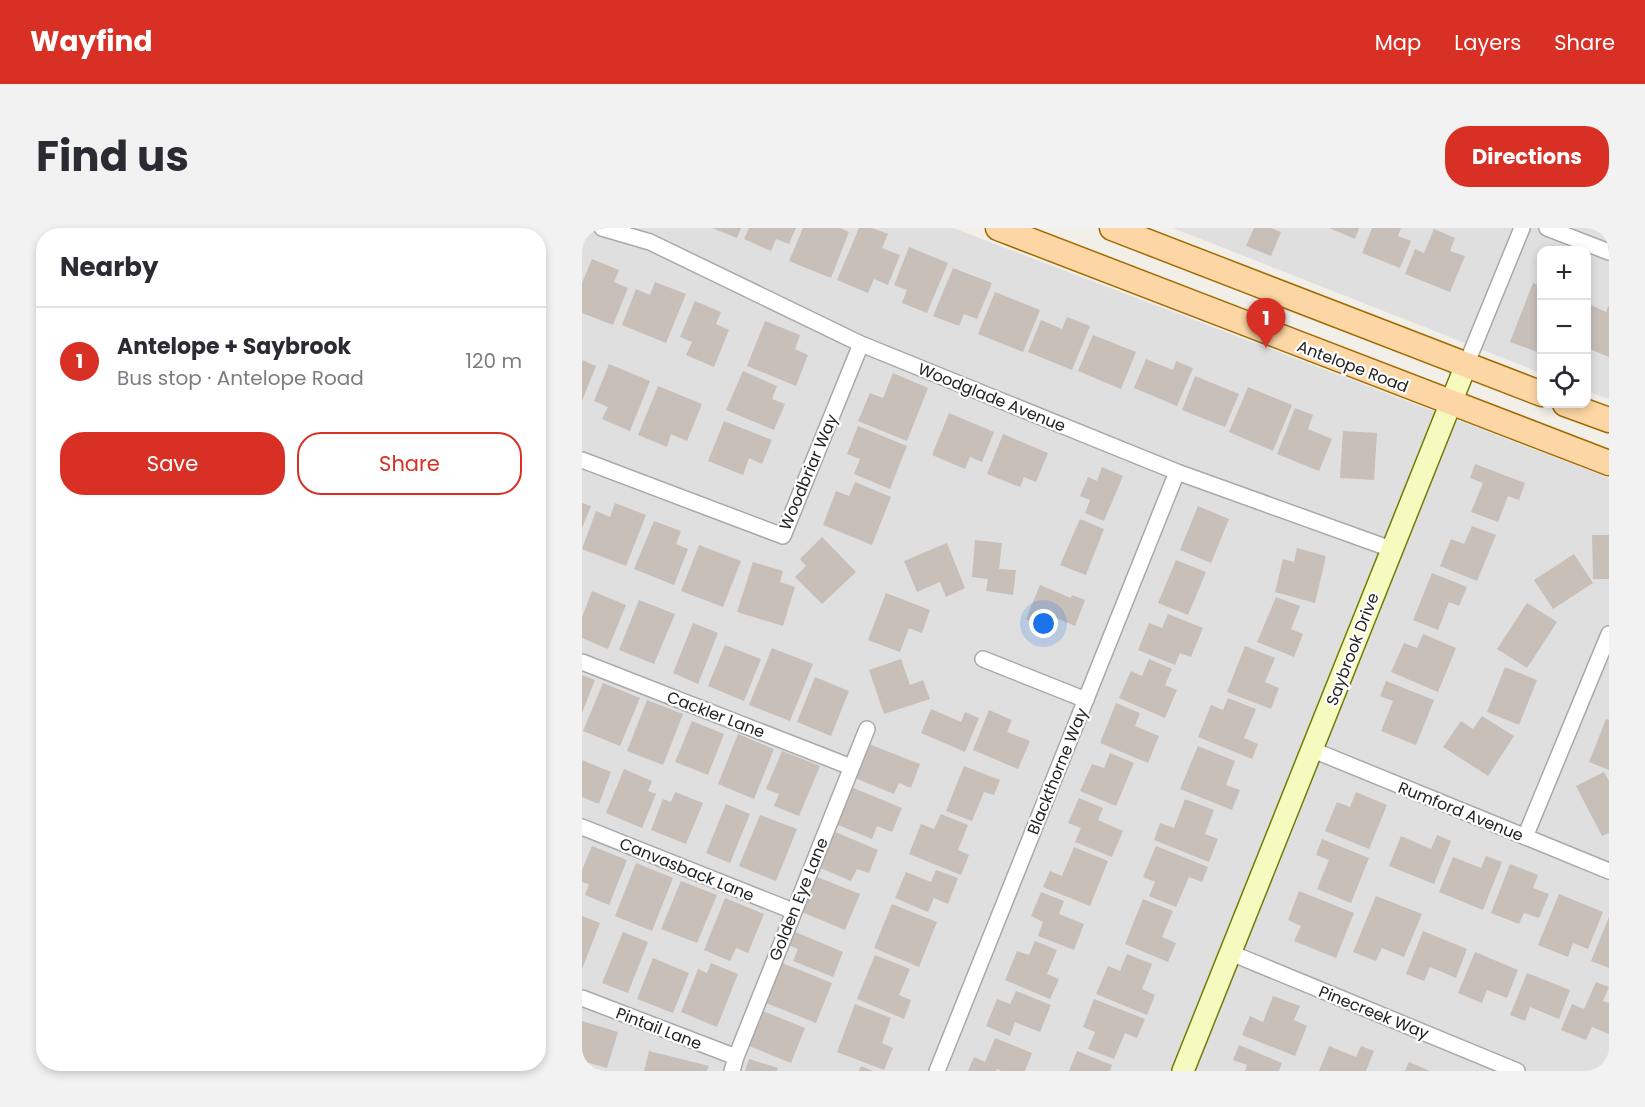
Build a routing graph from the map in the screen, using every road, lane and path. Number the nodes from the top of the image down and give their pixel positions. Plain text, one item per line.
1 (602, 228) edge
2 (998, 228) edge
3 (1112, 228) edge
4 (1522, 228) edge
5 (1547, 228) edge
6 (652, 235) edge
7 (1609, 252) edge
8 (861, 344) junction
9 (1466, 365) junction
10 (1537, 392) edge
11 (1450, 403) junction
12 (1576, 408) edge
13 (1609, 420) edge
14 (582, 460) edge
15 (1609, 463) edge
16 (1177, 472) junction
17 (1391, 549) junction
18 (1609, 634) edge
19 (983, 659) dead end
20 (582, 662) edge
21 (1086, 700) junction
22 (867, 729) dead end
23 (1313, 750) junction
24 (851, 767) junction
25 (582, 827) edge
26 (1525, 837) junction
27 (1609, 871) edge
28 (793, 911) junction
29 (1231, 953) junction
30 (582, 998) edge
31 (734, 1064) edge
32 (937, 1071) edge
33 (1183, 1071) edge
34 (1517, 1071) edge

1 - 6 street, Woodglade Avenue
2 - 11 main road, Antelope Road
3 - 9 main road
4 - 9 street, Saybrook Drive
5 - 7 street
6 - 8 street, Woodglade Avenue
8 - 14 street, Woodbriar Way
8 - 16 street, Woodglade Avenue
9 - 10 main road
9 - 11 street, Saybrook Drive
11 - 15 main road, Antelope Road
11 - 17 street, Saybrook Drive
12 - 13 main road
16 - 17 street, Woodglade Avenue
16 - 21 street, Blackthorne Way
17 - 23 street, Saybrook Drive
18 - 26 street
19 - 21 street
20 - 24 street, Cackler Lane
21 - 32 street, Blackthorne Way
22 - 24 street, Golden Eye Lane
23 - 26 street, Rumford Avenue
23 - 29 street, Saybrook Drive
24 - 28 street, Golden Eye Lane
25 - 28 street, Canvasback Lane
26 - 27 street, Rumford Avenue
28 - 31 street, Golden Eye Lane
29 - 33 street, Saybrook Drive
29 - 34 street, Pinecreek Way
30 - 31 street, Pintail Lane

